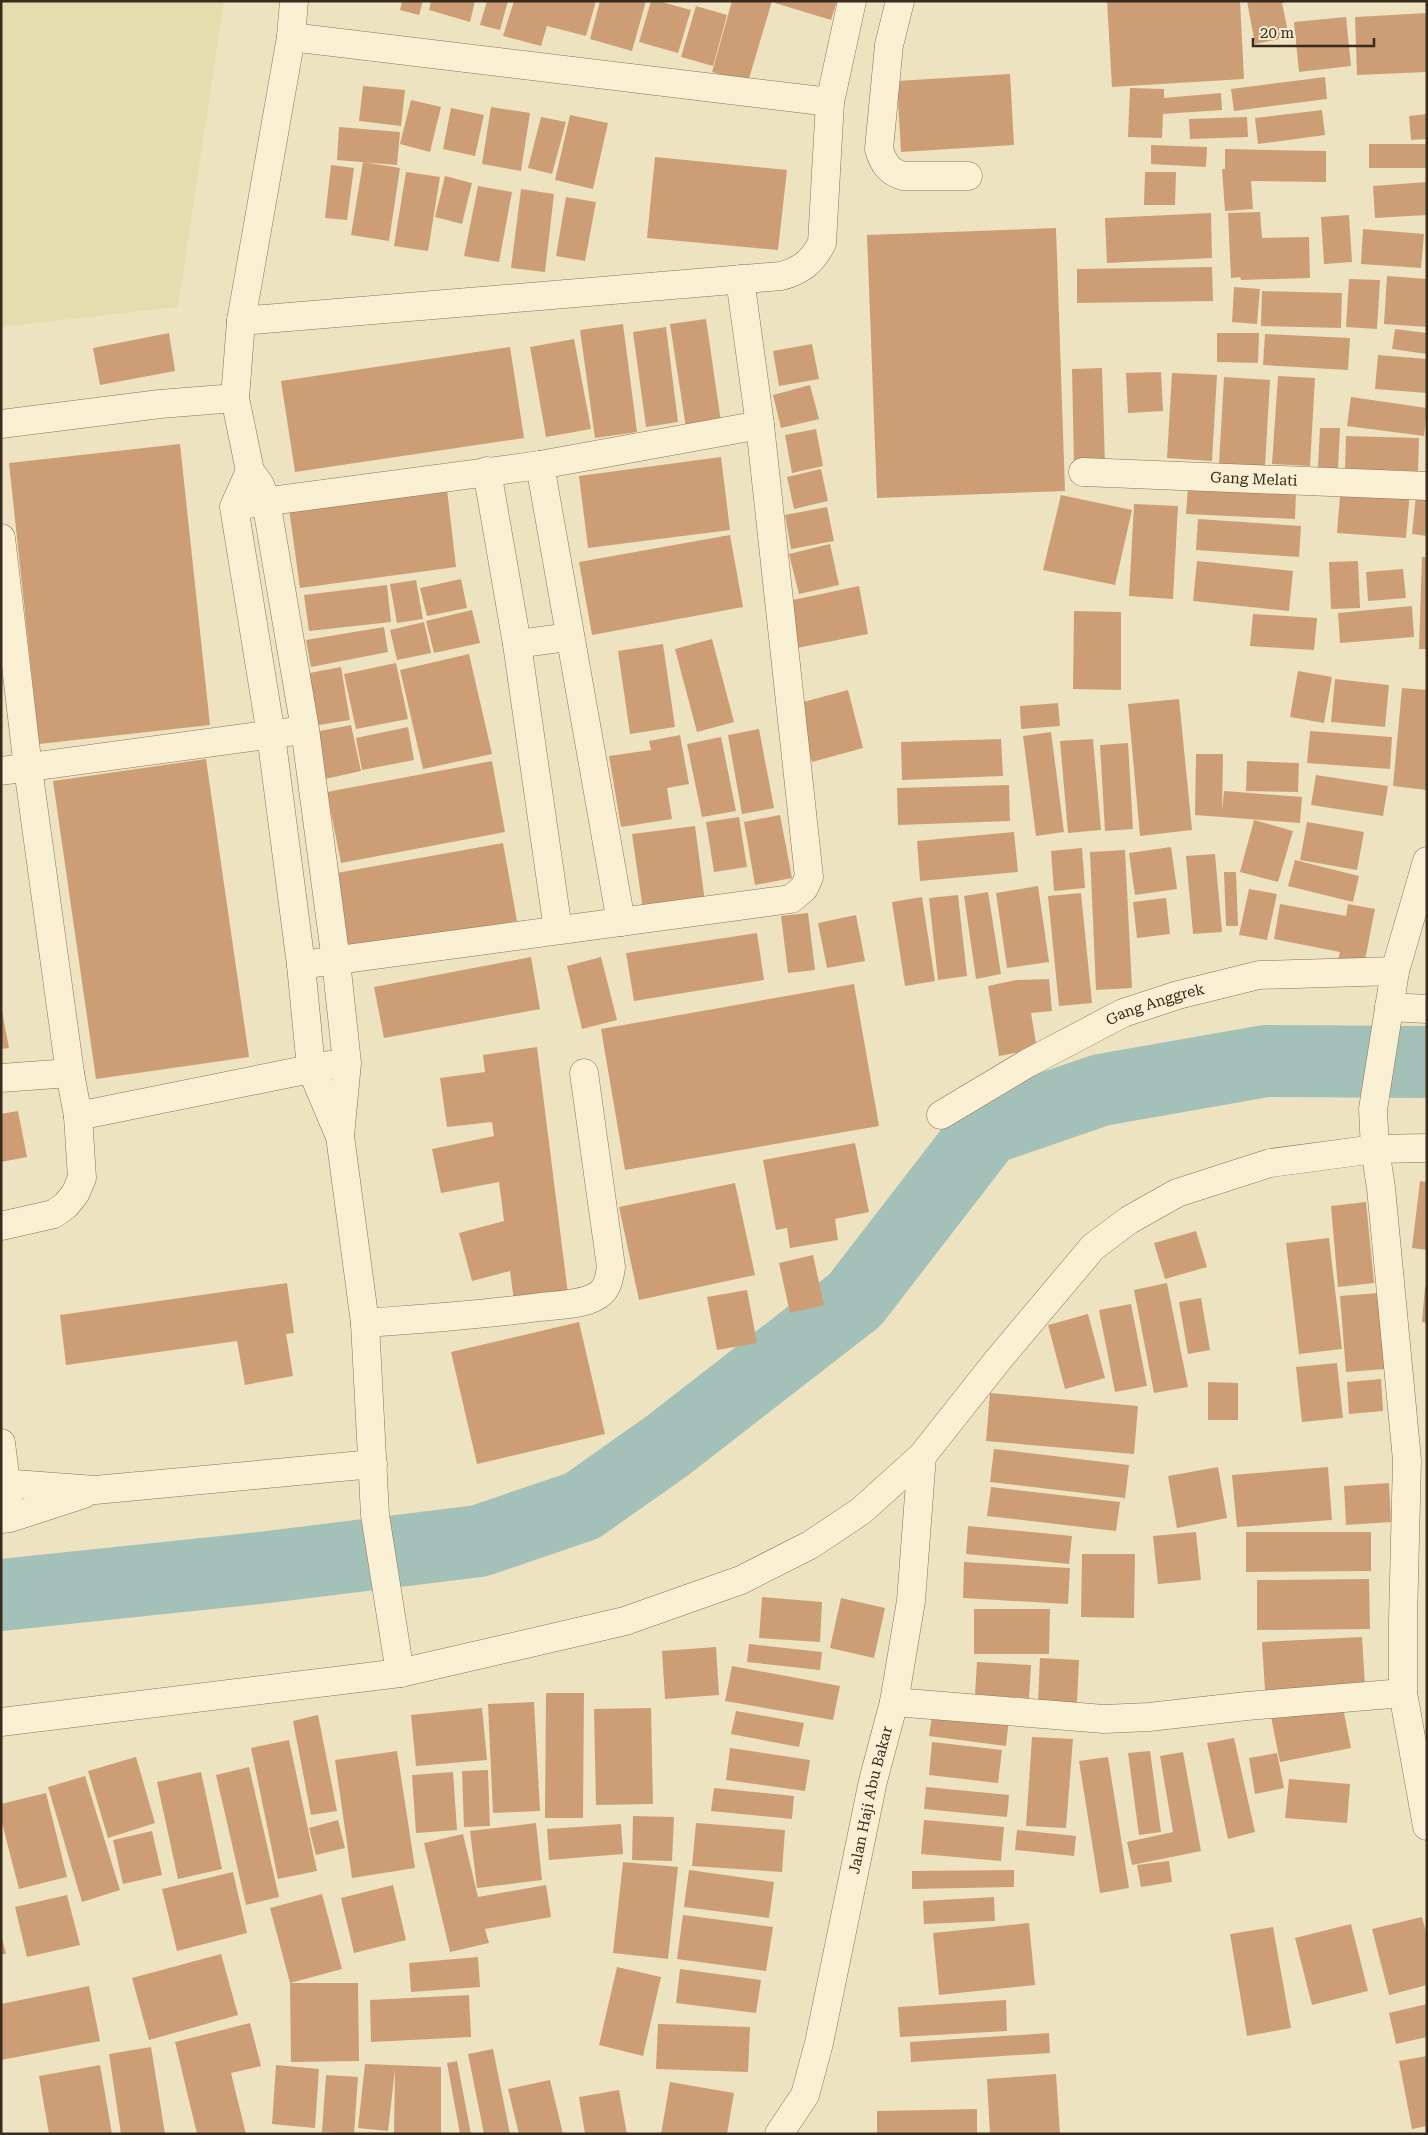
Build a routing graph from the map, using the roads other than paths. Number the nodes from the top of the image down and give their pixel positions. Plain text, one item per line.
1 (294, 1) edge
2 (852, 1) edge
3 (900, 1) edge
4 (291, 38) junction
5 (830, 102) junction
6 (968, 176) dead end
7 (740, 279) junction
8 (241, 321) junction
9 (235, 398) junction
10 (1, 424) edge
11 (760, 425) junction
12 (540, 466) junction
13 (250, 471) junction
14 (486, 471) junction
15 (1082, 472) dead end
16 (1427, 486) edge
17 (266, 501) junction
18 (234, 506) junction
19 (1, 538) edge
20 (569, 637) junction
21 (516, 644) junction
22 (305, 729) junction
23 (271, 735) junction
24 (28, 768) junction
25 (1, 771) edge
26 (1427, 861) edge
27 (621, 922) junction
28 (558, 930) junction
29 (336, 961) junction
30 (301, 965) junction
31 (1395, 971) junction
32 (1427, 1009) edge
33 (1387, 1017) junction
34 (347, 1063) junction
35 (312, 1068) junction
36 (70, 1072) junction
37 (584, 1073) dead end
38 (1, 1078) edge
39 (941, 1115) dead end
40 (78, 1116) junction
41 (340, 1136) junction
42 (1427, 1148) edge
43 (1375, 1149) junction
44 (1, 1226) edge
45 (365, 1323) junction
46 (1, 1443) edge
47 (922, 1456) junction
48 (373, 1464) junction
49 (4, 1482) edge
50 (95, 1490) junction
51 (6, 1519) edge
52 (400, 1672) junction
53 (1404, 1693) junction
54 (894, 1702) junction
55 (1, 1722) edge
56 (1427, 1826) edge
57 (780, 2134) edge

1 - 4 street
2 - 5 street
3 - 6 street
4 - 5 street
4 - 8 street
5 - 7 street
7 - 8 street
7 - 11 street
8 - 9 street
9 - 10 street
9 - 13 street
11 - 12 street
11 - 27 street
12 - 14 street
12 - 20 street
13 - 17 street
13 - 18 street
14 - 17 street
14 - 21 street
15 - 16 street, Gang Melati
17 - 18 street
17 - 22 street
18 - 23 street
19 - 24 street
20 - 21 street
20 - 27 street
21 - 28 street
22 - 23 street
22 - 29 street
23 - 24 street
23 - 30 street
24 - 25 street
24 - 36 street
26 - 31 street
27 - 28 street
28 - 29 street
29 - 30 street
29 - 34 street
30 - 35 street
31 - 33 street
31 - 39 street, Gang Anggrek
32 - 33 street
33 - 43 street
34 - 35 street
34 - 41 street
35 - 40 street
35 - 41 street
36 - 38 street
36 - 40 street
37 - 45 street
40 - 44 street
41 - 45 street
42 - 43 street
43 - 47 street
43 - 53 street
45 - 48 street
46 - 49 street
47 - 52 street
47 - 54 street, Jalan Haji Abu Bakar
48 - 50 street
48 - 52 street
49 - 50 street
49 - 51 street
50 - 51 street
52 - 55 street
53 - 54 street
53 - 56 street
54 - 57 street, Jalan Haji Abu Bakar

